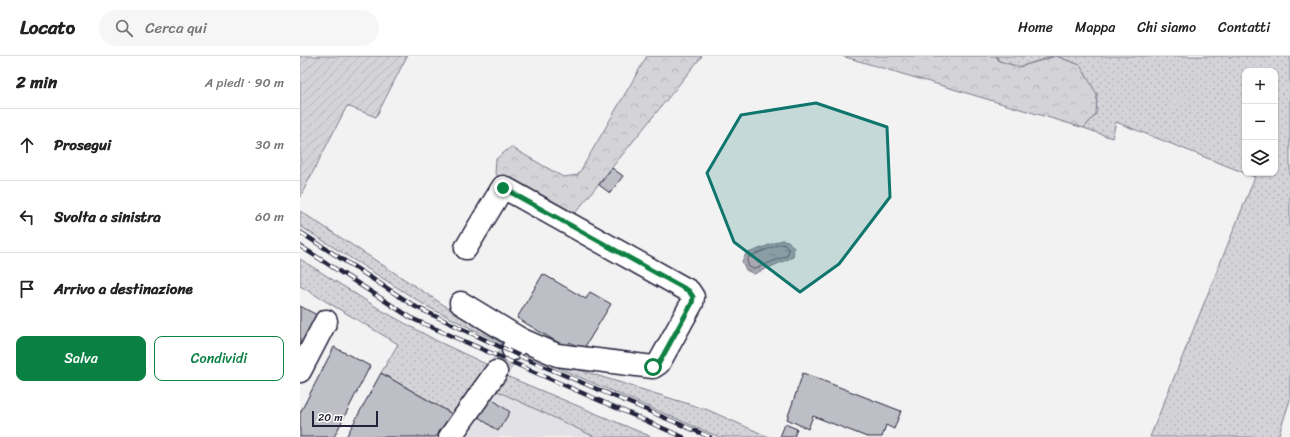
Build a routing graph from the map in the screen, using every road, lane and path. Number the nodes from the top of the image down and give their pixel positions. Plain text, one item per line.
1 (466, 248) dead end
2 (461, 303) dead end
3 (326, 321) dead end
4 (300, 372) edge
5 (496, 372) tunnel mouth
6 (450, 437) edge

1 - 2 street
3 - 4 street
5 - 6 street

